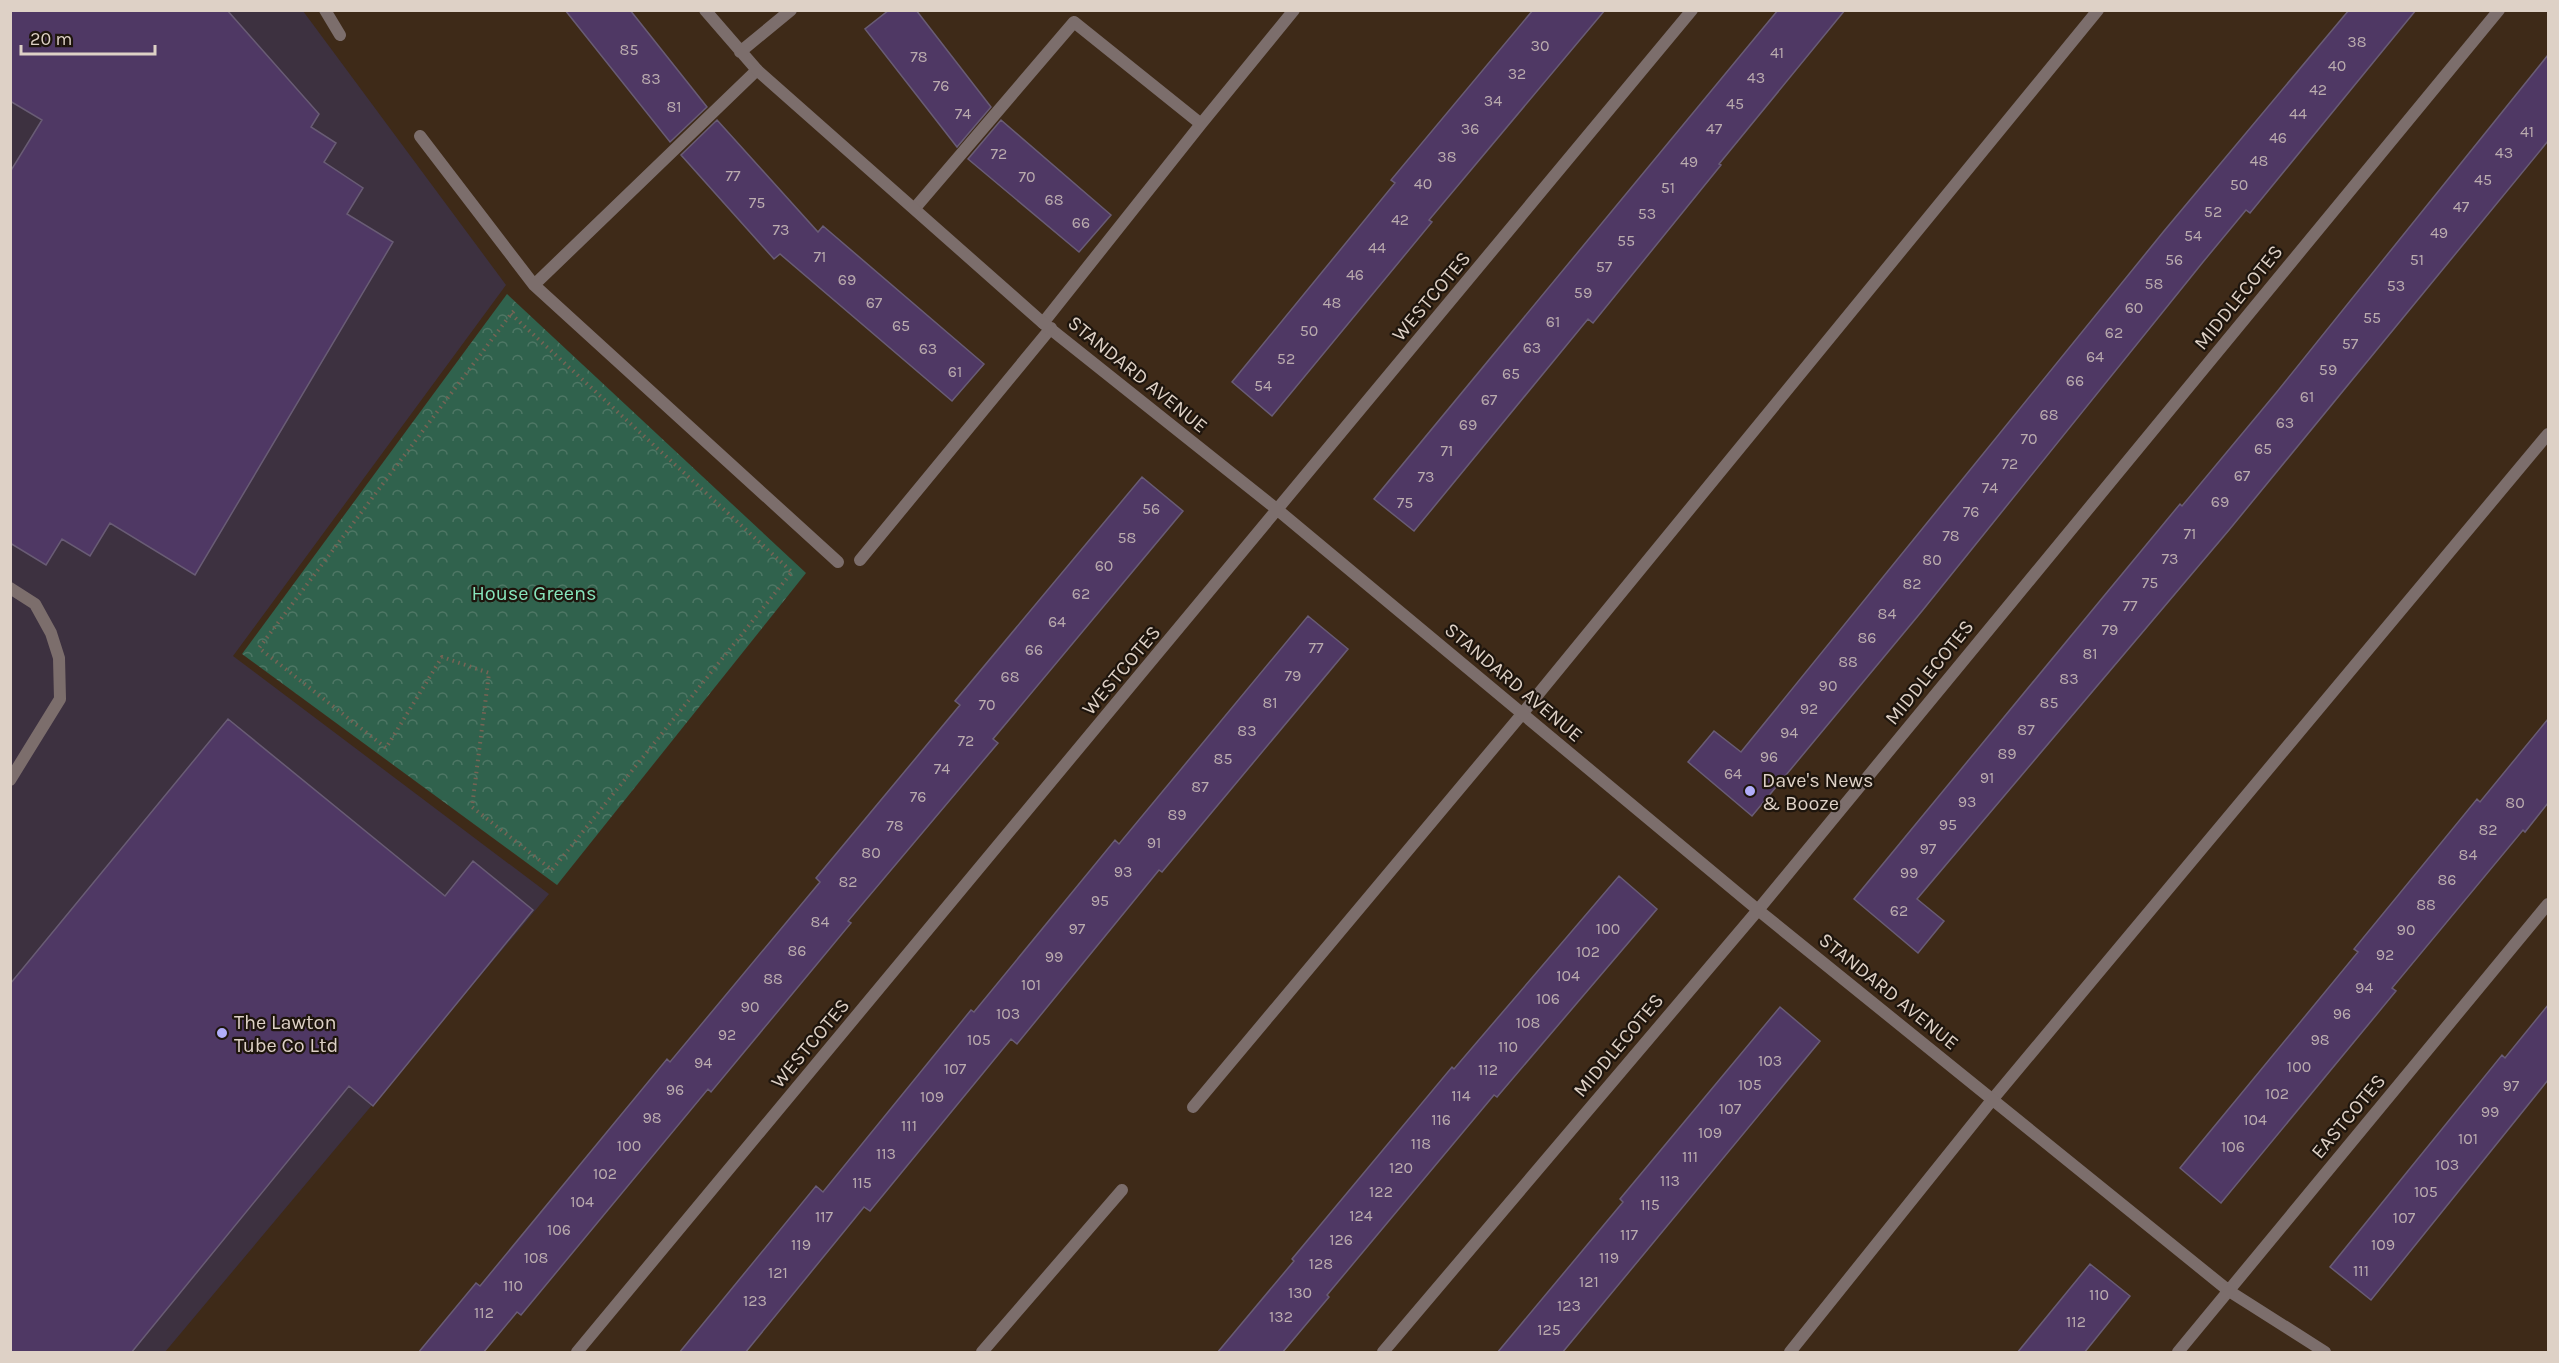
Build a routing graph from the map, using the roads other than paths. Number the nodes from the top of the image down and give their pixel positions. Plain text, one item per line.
1 (325, 10) edge
2 (705, 10) edge
3 (791, 10) edge
4 (1294, 10) edge
5 (1692, 10) edge
6 (2098, 10) edge
7 (2499, 10) edge
8 (340, 35) dead end
9 (740, 52) junction
10 (757, 70) junction
11 (1200, 124) junction
12 (420, 136) dead end
13 (915, 208) junction
14 (534, 285) junction
15 (1047, 326) junction
16 (2548, 434) edge
17 (1279, 511) junction
18 (860, 560) dead end
19 (838, 562) dead end
20 (10, 588) edge
21 (1522, 714) junction
22 (10, 780) edge
23 (2548, 904) edge
24 (1758, 910) junction
25 (1992, 1100) junction
26 (1193, 1107) dead end
27 (1122, 1190) dead end
28 (2229, 1291) junction
29 (577, 1353) edge
30 (982, 1353) edge
31 (1383, 1353) edge
32 (1790, 1353) edge
33 (2178, 1353) edge
34 (2325, 1353) edge

1 - 8 street
2 - 9 street, STANDARD AVENUE
3 - 9 street
4 - 11 street
5 - 17 street, WESTCOTES
6 - 21 street
7 - 24 street, MIDDLECOTES
9 - 10 street, STANDARD AVENUE
10 - 13 street, STANDARD AVENUE
10 - 14 street
11 - 13 street
11 - 15 street
12 - 14 street
13 - 15 street, STANDARD AVENUE
14 - 19 street
15 - 17 street, STANDARD AVENUE
15 - 18 street
16 - 25 street
17 - 21 street, STANDARD AVENUE
17 - 29 street, WESTCOTES
20 - 22 street
21 - 24 street, STANDARD AVENUE
21 - 26 street
23 - 28 street, EASTCOTES
24 - 25 street, STANDARD AVENUE
24 - 31 street, MIDDLECOTES
25 - 28 street, STANDARD AVENUE
25 - 32 street
27 - 30 street
28 - 33 street, EASTCOTES
28 - 34 street, STANDARD AVENUE

